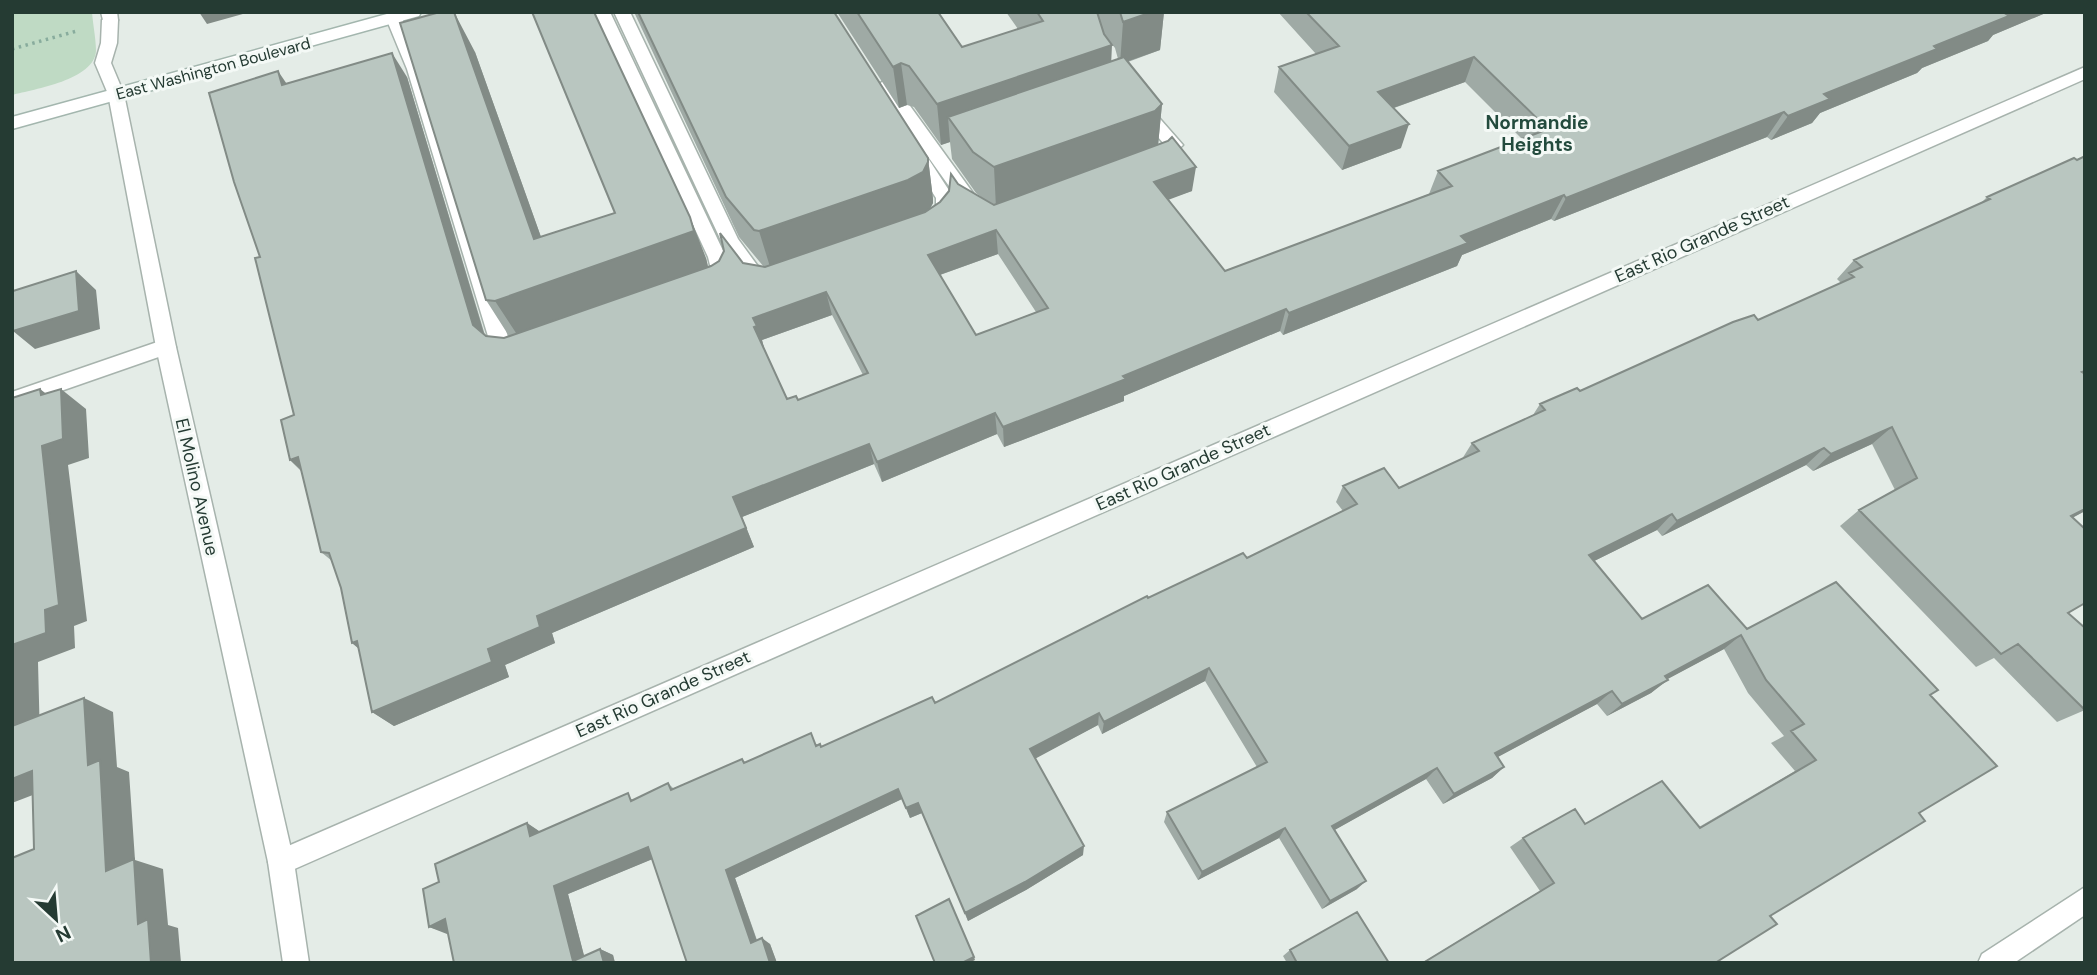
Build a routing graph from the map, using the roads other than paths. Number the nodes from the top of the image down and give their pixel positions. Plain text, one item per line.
1 (413, 12) edge
2 (602, 12) edge
3 (621, 12) edge
4 (109, 16) edge
5 (394, 18) junction
6 (2085, 72) edge
7 (1126, 90) edge
8 (116, 94) junction
9 (12, 123) edge
10 (1146, 164) edge
11 (976, 206) edge
12 (921, 228) edge
13 (784, 276) edge
14 (686, 291) edge
15 (534, 345) edge
16 (166, 347) junction
17 (12, 400) edge
18 (281, 862) junction
19 (2085, 900) edge
20 (296, 963) edge
21 (1991, 963) edge

1 - 5 street, East Washington Boulevard
2 - 14 street
3 - 13 street
4 - 8 street, El Molino Avenue
5 - 8 street, East Washington Boulevard
5 - 15 street
6 - 18 street, East Rio Grande Street
7 - 10 street
8 - 9 street, East Washington Boulevard
8 - 16 street, El Molino Avenue
11 - 12 street
16 - 17 street
16 - 18 street, El Molino Avenue
18 - 20 street, El Molino Avenue
19 - 21 street

